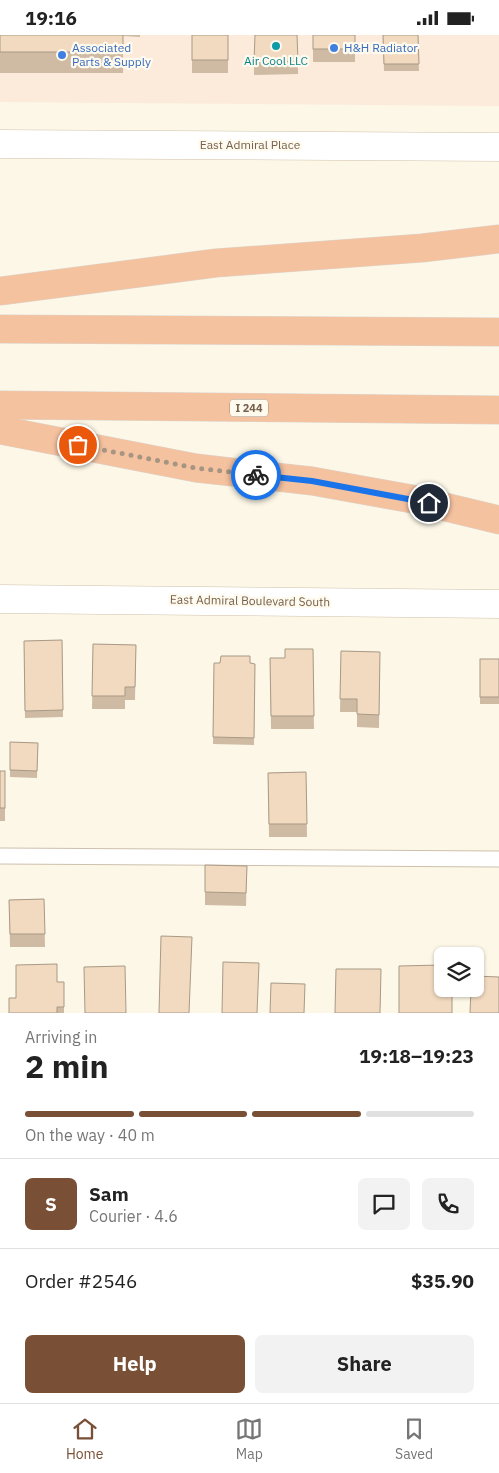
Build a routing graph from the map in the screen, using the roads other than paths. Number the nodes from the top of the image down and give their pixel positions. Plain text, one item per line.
1 (0, 144) edge
2 (499, 147) edge
3 (499, 239) edge
4 (0, 291) edge
5 (0, 329) edge
6 (499, 332) edge
7 (0, 405) edge
8 (499, 410) edge
9 (0, 430) edge
10 (499, 520) edge
11 (0, 599) edge
12 (499, 604) edge
13 (0, 857) edge
14 (499, 859) edge

1 - 2 main road, East Admiral Place
3 - 4 highway
5 - 6 highway
7 - 8 highway, I 244
9 - 10 highway
11 - 12 main road, East Admiral Boulevard South
13 - 14 lane

